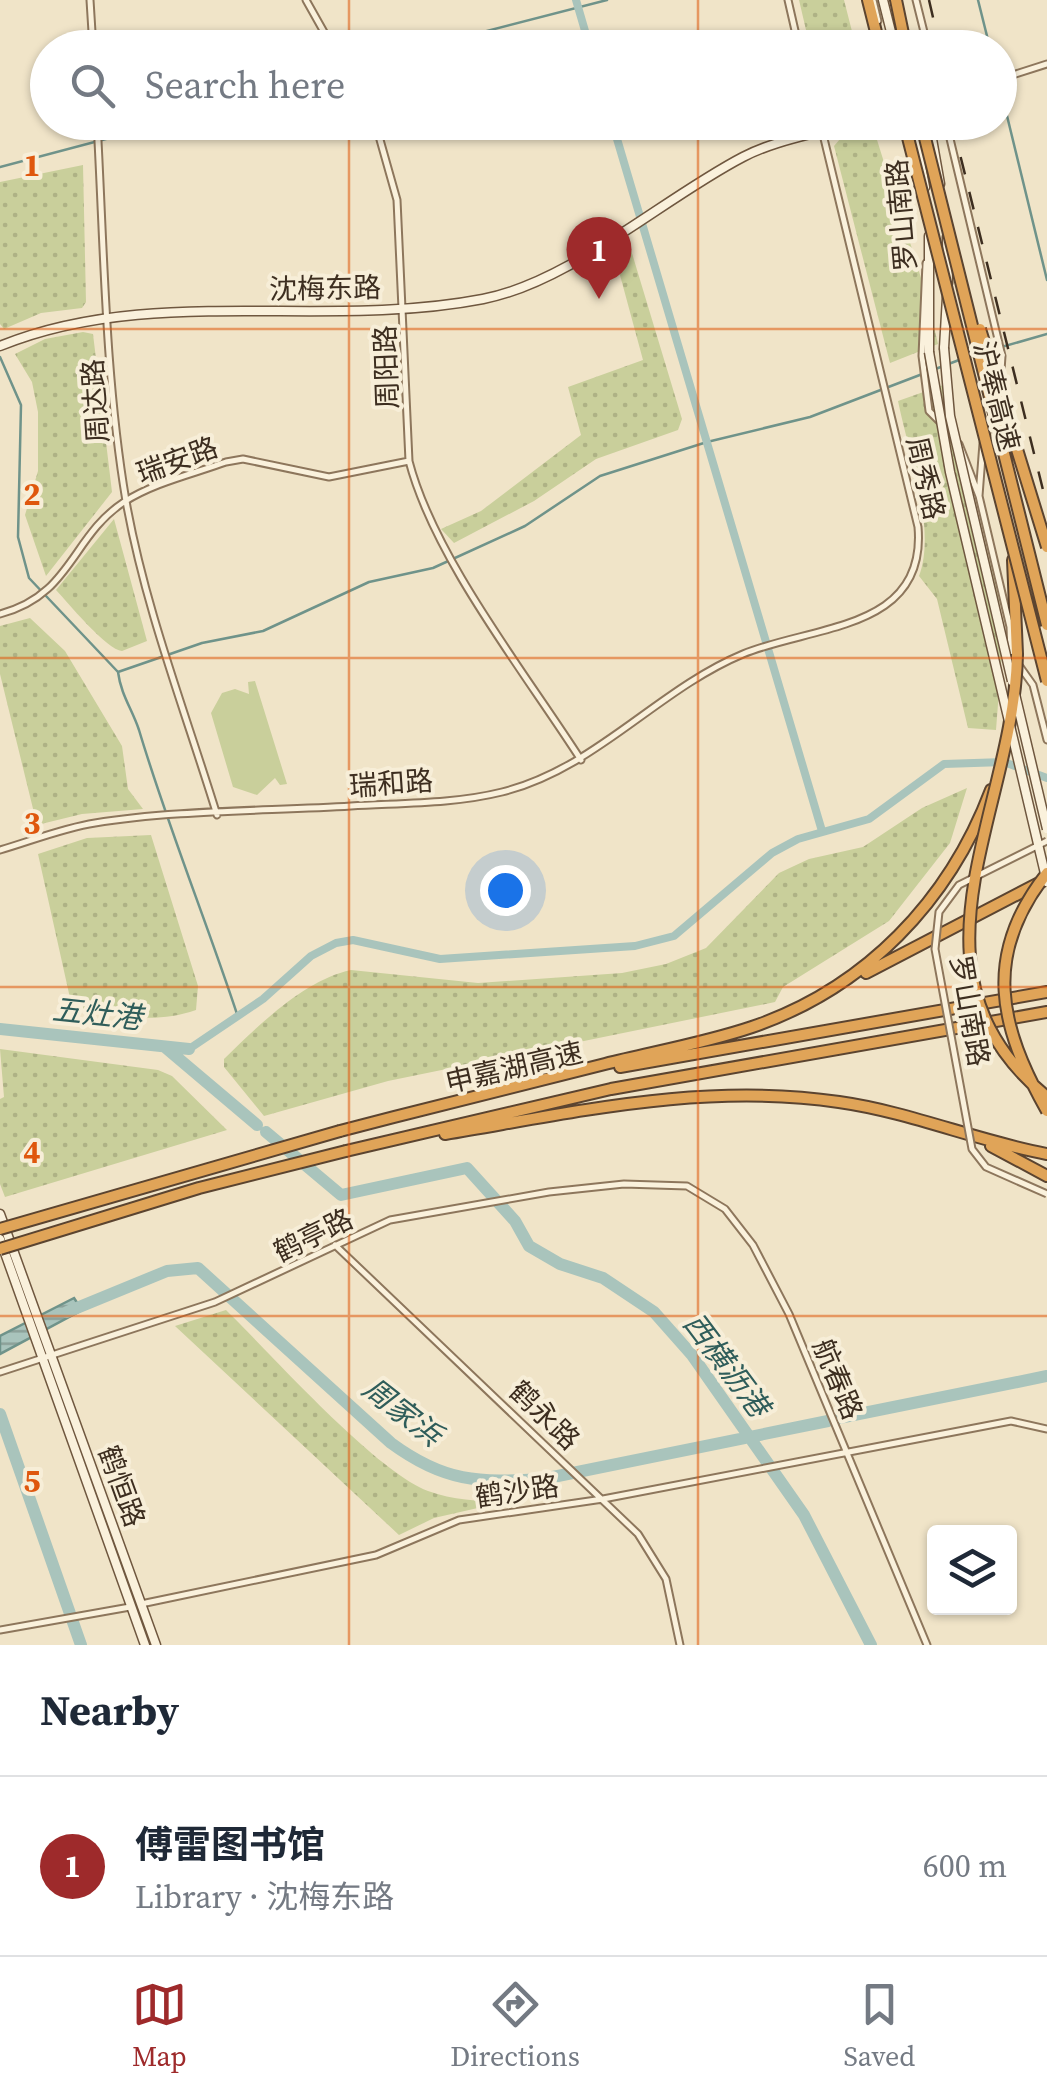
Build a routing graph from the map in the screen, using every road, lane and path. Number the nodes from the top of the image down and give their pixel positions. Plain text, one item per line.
1 (90, 0) edge
2 (306, 0) edge
3 (788, 0) edge
4 (871, 0) edge
5 (883, 0) edge
6 (898, 0) edge
7 (916, 0) edge
8 (92, 30) edge
9 (323, 30) edge
10 (795, 30) edge
11 (878, 30) edge
12 (890, 30) edge
13 (904, 30) edge
14 (924, 30) edge
15 (1047, 64) edge
16 (1017, 74) edge
17 (97, 140) edge
18 (381, 140) edge
19 (784, 140) edge
20 (824, 140) edge
21 (907, 140) edge
22 (908, 140) edge
23 (917, 140) edge
24 (926, 140) edge
25 (931, 140) edge
26 (950, 140) edge
27 (948, 224) junction
28 (404, 309) junction
29 (109, 316) junction
30 (0, 346) edge
31 (409, 461) junction
32 (980, 496) junction
33 (126, 500) junction
34 (1047, 547) edge
35 (1012, 550) junction
36 (0, 614) edge
37 (1047, 625) edge
38 (784, 642) joint
39 (1047, 681) edge
40 (1047, 740) edge
41 (581, 760) junction
42 (1000, 767) junction
43 (217, 814) junction
44 (1047, 829) edge
45 (1047, 841) edge
46 (0, 850) edge
47 (1047, 878) edge
48 (1047, 992) edge
49 (819, 997) junction
50 (1047, 1012) edge
51 (1047, 1097) edge
52 (1047, 1111) edge
53 (936, 1126) junction
54 (340, 1130) junction
55 (346, 1151) junction
56 (1047, 1154) edge
57 (1047, 1176) edge
58 (654, 1182) joint
59 (1047, 1194) edge
60 (0, 1214) edge
61 (0, 1229) edge
62 (0, 1240) edge
63 (334, 1245) junction
64 (0, 1248) edge
65 (30, 1311) junction
66 (47, 1358) junction
67 (0, 1372) edge
68 (1047, 1428) edge
69 (846, 1450) junction
70 (603, 1499) junction
71 (142, 1604) junction
72 (131, 1606) junction
73 (0, 1630) edge
74 (145, 1645) edge
75 (156, 1645) edge
76 (680, 1645) edge
77 (926, 1645) edge

1 - 8 street
2 - 9 street
3 - 10 street
4 - 11 highway
5 - 12 street
6 - 13 highway
7 - 14 street
15 - 16 street
17 - 29 street, 周达路
18 - 28 street, 周阳路
19 - 28 street, 沈梅东路
20 - 38 street, 周秀路
21 - 32 street, 罗山南路
22 - 35 highway, 沪奉高速, bridge
23 - 47 street, 罗山南路, bridge
24 - 27 highway, 沪奉高速, bridge
25 - 44 street, 罗山南路, bridge
26 - 32 street, 罗山南路
27 - 34 highway, bridge
27 - 37 highway, 沪奉高速, bridge
28 - 29 street, 沈梅东路
28 - 31 street, 周阳路
29 - 30 street, 沈梅东路
29 - 33 street, 周达路
31 - 33 street, 瑞安路
31 - 41 street, 周阳路
32 - 40 street, 罗山南路
33 - 36 street, 瑞安路
33 - 43 street, 周达路
35 - 39 highway, 沪奉高速, bridge
35 - 42 highway, bridge
38 - 41 street, 瑞和路
41 - 43 street, 瑞和路
42 - 49 highway, bridge
42 - 51 highway, bridge
43 - 46 street, 瑞和路
45 - 59 street, 罗山南路, bridge
47 - 49 highway
47 - 52 highway, bridge
48 - 54 highway, 申嘉湖高速
49 - 54 highway
50 - 55 highway, 申嘉湖高速
53 - 55 highway
53 - 56 highway
53 - 57 highway
54 - 61 highway, 申嘉湖高速, bridge
55 - 64 highway, 申嘉湖高速, bridge
58 - 63 street, 鹤亭路
58 - 69 street, 航春路
60 - 65 street
62 - 65 street
63 - 66 street, 鹤亭路
63 - 70 street, 鹤永路
65 - 66 street, 鹤恒路
66 - 67 street, 鹤亭路
66 - 71 street, 鹤恒路
66 - 72 street, 鹤恒路
68 - 69 street, 鹤沙路
69 - 70 street, 鹤沙路
69 - 77 street, 航春路
70 - 71 street, 鹤沙路
70 - 76 street, 鹤永路
71 - 72 street, 鹤沙路
71 - 75 street, 鹤恒路
72 - 73 street, 鹤沙路
72 - 74 street, 鹤恒路

